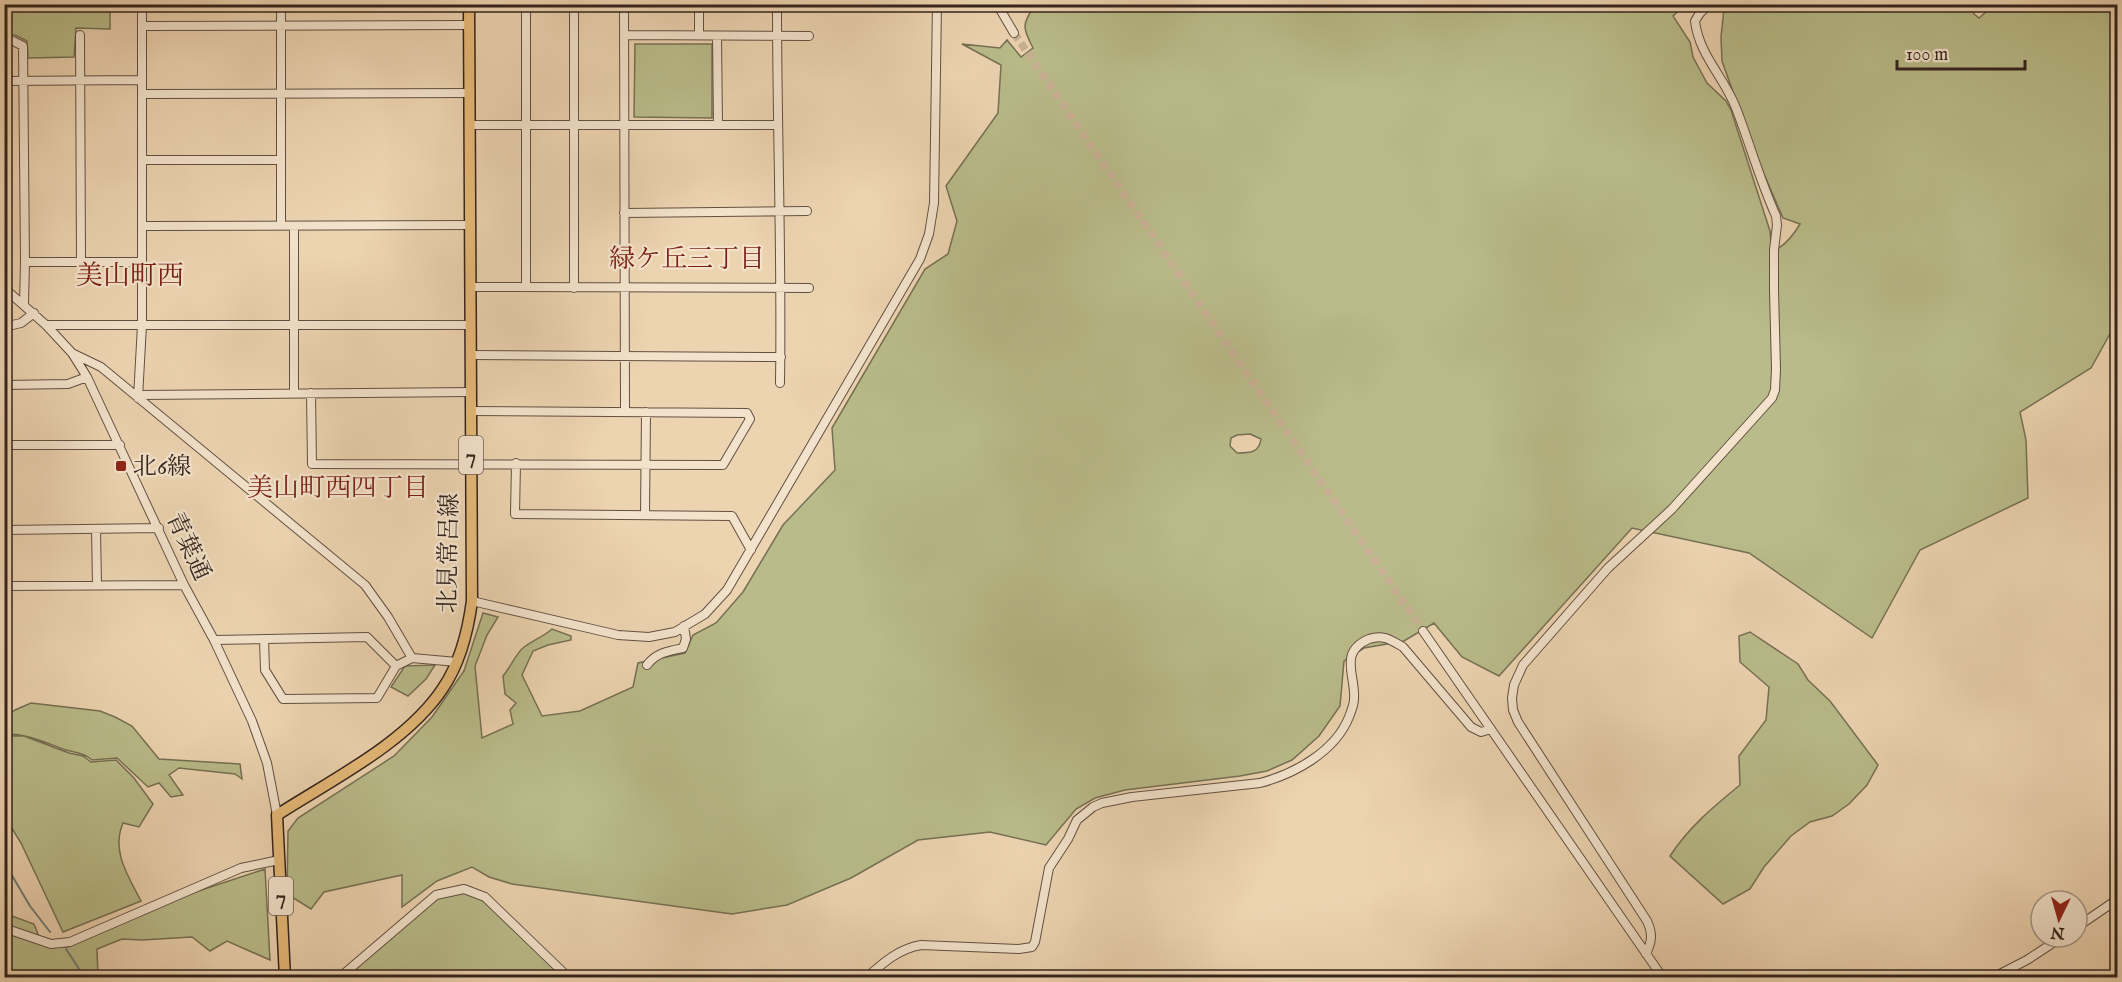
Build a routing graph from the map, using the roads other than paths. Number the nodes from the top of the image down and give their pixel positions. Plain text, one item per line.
1 (142, 4) edge
2 (281, 4) edge
3 (469, 4) edge
4 (526, 4) edge
5 (574, 4) edge
6 (624, 4) edge
7 (699, 4) edge
8 (777, 4) edge
9 (937, 4) edge
10 (997, 4) edge
11 (1710, 4) edge
12 (281, 25) junction
13 (469, 25) junction
14 (142, 26) junction
15 (1014, 33) tunnel mouth
16 (81, 35) dead end
17 (624, 35) junction
18 (699, 35) junction
19 (717, 36) junction
20 (777, 36) junction
21 (808, 36) dead end
22 (13, 41) dead end
23 (141, 80) junction
24 (4, 81) edge
25 (25, 81) junction
26 (80, 81) junction
27 (282, 92) junction
28 (469, 93) junction
29 (142, 94) junction
30 (469, 125) junction
31 (527, 125) junction
32 (624, 125) junction
33 (718, 125) junction
34 (777, 125) junction
35 (574, 126) junction
36 (142, 160) junction
37 (280, 160) junction
38 (807, 211) dead end
39 (780, 212) junction
40 (624, 213) junction
41 (281, 225) junction
42 (470, 225) junction
43 (142, 226) junction
44 (294, 226) junction
45 (25, 262) junction
46 (81, 262) junction
47 (142, 262) junction
48 (470, 287) junction
49 (526, 287) junction
50 (4, 288) edge
51 (574, 288) junction
52 (625, 288) junction
53 (780, 288) junction
54 (808, 288) dead end
55 (24, 304) junction
56 (34, 313) junction
57 (46, 325) junction
58 (142, 325) junction
59 (293, 325) junction
60 (470, 325) junction
61 (4, 327) edge
62 (72, 353) junction
63 (470, 356) junction
64 (625, 356) junction
65 (781, 357) junction
66 (87, 377) junction
67 (780, 383) dead end
68 (4, 385) edge
69 (470, 392) junction
70 (294, 393) junction
71 (311, 393) junction
72 (138, 396) junction
73 (470, 411) junction
74 (625, 412) junction
75 (646, 412) junction
76 (4, 445) edge
77 (120, 445) junction
78 (471, 463) junction
79 (516, 463) junction
80 (646, 465) junction
81 (645, 515) junction
82 (159, 528) junction
83 (96, 529) junction
84 (4, 530) edge
85 (751, 550) junction
86 (97, 585) junction
87 (184, 585) junction
88 (4, 586) edge
89 (472, 601) junction
90 (684, 626) junction
91 (1423, 631) tunnel mouth
92 (264, 639) junction
93 (214, 640) junction
94 (412, 658) junction
95 (457, 662) junction
96 (647, 665) dead end
97 (396, 666) junction
98 (1491, 729) junction
99 (277, 815) junction
100 (279, 860) junction
101 (2118, 899) edge
102 (2089, 919) edge
103 (4, 928) edge
104 (2044, 949) edge
105 (1646, 954) junction
106 (285, 978) edge
107 (339, 978) edge
108 (569, 978) edge
109 (866, 978) edge
110 (1663, 978) edge
111 (1992, 978) edge

1 - 14 street
2 - 12 street
3 - 13 main road, 北見常呂線 / 7
4 - 31 street
5 - 35 street
6 - 17 street
7 - 18 street
8 - 20 street
9 - 85 street
10 - 15 street
11 - 105 street
12 - 13 street
12 - 14 street
12 - 27 street
13 - 28 main road, 北見常呂線 / 7
14 - 23 street
16 - 26 street
17 - 18 street
17 - 32 street
18 - 19 street
19 - 20 street
19 - 33 street
20 - 21 street
20 - 34 street
22 - 25 street
23 - 26 street
23 - 29 street
24 - 25 street
25 - 26 street
25 - 45 street
26 - 46 street
27 - 28 street
27 - 29 street
27 - 37 street
28 - 30 main road, 北見常呂線 / 7
29 - 36 street
30 - 31 street
30 - 42 main road, 北見常呂線 / 7
31 - 35 street
31 - 49 street
32 - 33 street
32 - 35 street
32 - 40 street
33 - 34 street
34 - 39 street
35 - 51 street
36 - 37 street
36 - 43 street
37 - 41 street
38 - 39 street
39 - 40 street
39 - 53 street
40 - 52 street
41 - 43 street
41 - 44 street
42 - 44 street
42 - 48 main road, 北見常呂線 / 7
43 - 47 street
44 - 59 street
45 - 46 street
45 - 55 street
46 - 47 street
47 - 58 street
48 - 49 street
48 - 60 main road, 北見常呂線 / 7
49 - 51 street
50 - 55 street, 青葉通
51 - 52 street
52 - 53 street
52 - 64 street
53 - 54 street
53 - 65 street
55 - 56 street, 青葉通
56 - 57 street, 青葉通
56 - 61 street
57 - 58 street
57 - 62 street, 青葉通
58 - 59 street
58 - 72 street
59 - 60 street
59 - 70 street
60 - 63 main road, 北見常呂線 / 7
62 - 66 street, 青葉通
62 - 72 street
63 - 64 street
63 - 69 main road, 北見常呂線 / 7
64 - 65 street
64 - 74 street
65 - 67 street
66 - 68 street
66 - 77 street, 青葉通
69 - 71 street
69 - 73 main road, 北見常呂線 / 7
70 - 71 street
70 - 72 street
71 - 78 street
72 - 94 street
73 - 74 street
73 - 78 main road, 北見常呂線 / 7
74 - 75 street
75 - 80 street
75 - 80 street
76 - 77 street
77 - 82 street, 青葉通
78 - 79 street
78 - 89 main road, 北見常呂線 / 7
79 - 80 street
79 - 81 street
80 - 81 street
81 - 85 street
82 - 83 street
82 - 87 street, 青葉通
83 - 84 street
83 - 86 street
85 - 90 street
86 - 87 street
86 - 88 street
87 - 93 street, 青葉通
89 - 90 street
89 - 95 main road, 北見常呂線 / 7
90 - 96 street
91 - 98 street
92 - 93 street
92 - 97 street
92 - 97 street
93 - 99 street, 青葉通
94 - 95 street
94 - 97 street
95 - 99 main road, 北見常呂線 / 7
98 - 105 street
98 - 109 street
99 - 100 main road, 7
100 - 103 street
100 - 106 main road, 7
101 - 102 street
104 - 111 street
105 - 110 street
107 - 108 street

